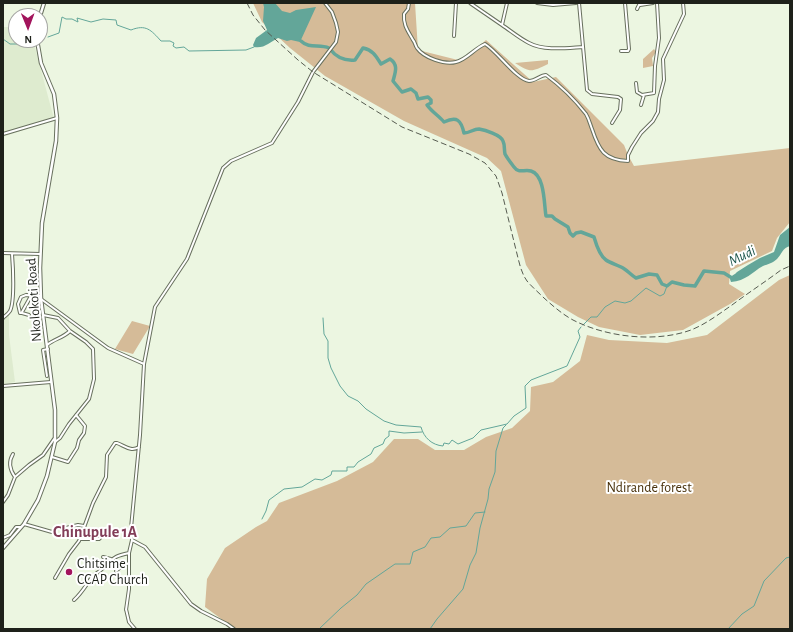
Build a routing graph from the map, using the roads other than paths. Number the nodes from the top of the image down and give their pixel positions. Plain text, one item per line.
1 (325, 3) edge
2 (409, 3) edge
3 (456, 3) edge
4 (470, 3) edge
5 (507, 3) edge
6 (537, 3) edge
7 (576, 3) edge
8 (579, 3) edge
9 (625, 3) edge
10 (653, 3) edge
11 (657, 3) edge
12 (683, 3) edge
13 (640, 4) edge
14 (637, 9) dead end
15 (502, 25) junction
16 (454, 36) dead end
17 (583, 47) junction
18 (38, 48) edge
19 (621, 52) dead end
20 (636, 83) dead end
21 (644, 95) junction
22 (641, 105) dead end
23 (57, 118) junction
24 (612, 123) dead end
25 (3, 134) edge
26 (3, 253) edge
27 (12, 254) junction
28 (40, 254) junction
29 (31, 296) junction
30 (41, 298) junction
31 (22, 313) junction
32 (29, 315) dead end
33 (43, 315) junction
34 (3, 318) edge
35 (70, 331) junction
36 (47, 345) junction
37 (48, 349) junction
38 (144, 364) junction
39 (47, 376) dead end
40 (52, 382) junction
41 (3, 386) edge
42 (76, 415) junction
43 (55, 438) junction
44 (55, 442) junction
45 (139, 447) junction
46 (13, 454) dead end
47 (52, 457) junction
48 (15, 477) junction
49 (3, 502) edge
50 (24, 524) junction
51 (84, 526) junction
52 (21, 527) junction
53 (108, 528) dead end
54 (3, 538) edge
55 (80, 539) junction
56 (132, 540) junction
57 (3, 548) edge
58 (129, 552) junction
59 (103, 557) dead end
60 (111, 559) junction
61 (129, 563) junction
62 (116, 571) dead end
63 (55, 578) dead end
64 (74, 600) dead end
65 (135, 629) edge
66 (234, 629) edge

1 - 38 street
2 - 12 street
3 - 16 street
4 - 15 street
5 - 15 street
6 - 7 street
8 - 17 street
9 - 19 street
10 - 13 street
11 - 21 street
13 - 14 street
15 - 17 street
17 - 24 street
18 - 23 main road, Nkolokoti Road
20 - 21 street
21 - 22 street
23 - 25 street
23 - 28 main road, Nkolokoti Road
26 - 27 street
27 - 28 street
27 - 34 street
28 - 30 main road, Nkolokoti Road
29 - 30 street
29 - 31 street
29 - 31 street
30 - 33 main road, Nkolokoti Road
30 - 38 street
31 - 32 street
33 - 35 street
33 - 36 main road, Nkolokoti Road
35 - 36 street
35 - 42 street
36 - 37 main road, Nkolokoti Road
37 - 39 street
37 - 40 main road, Nkolokoti Road
38 - 45 street
40 - 41 street
40 - 43 main road, Nkolokoti Road
42 - 44 street
42 - 47 street
43 - 44 main road, Nkolokoti Road
43 - 48 street
44 - 47 main road, Nkolokoti Road
45 - 51 street
45 - 56 street
46 - 48 street
47 - 50 main road, Nkolokoti Road
48 - 49 street
50 - 51 street
50 - 52 main road, Nkolokoti Road
51 - 55 street
52 - 54 street
52 - 57 main road, Nkolokoti Road
53 - 55 street
55 - 63 street
56 - 58 street
56 - 66 street
58 - 60 street
58 - 61 street
59 - 60 street
60 - 64 street
61 - 62 street
61 - 65 street

